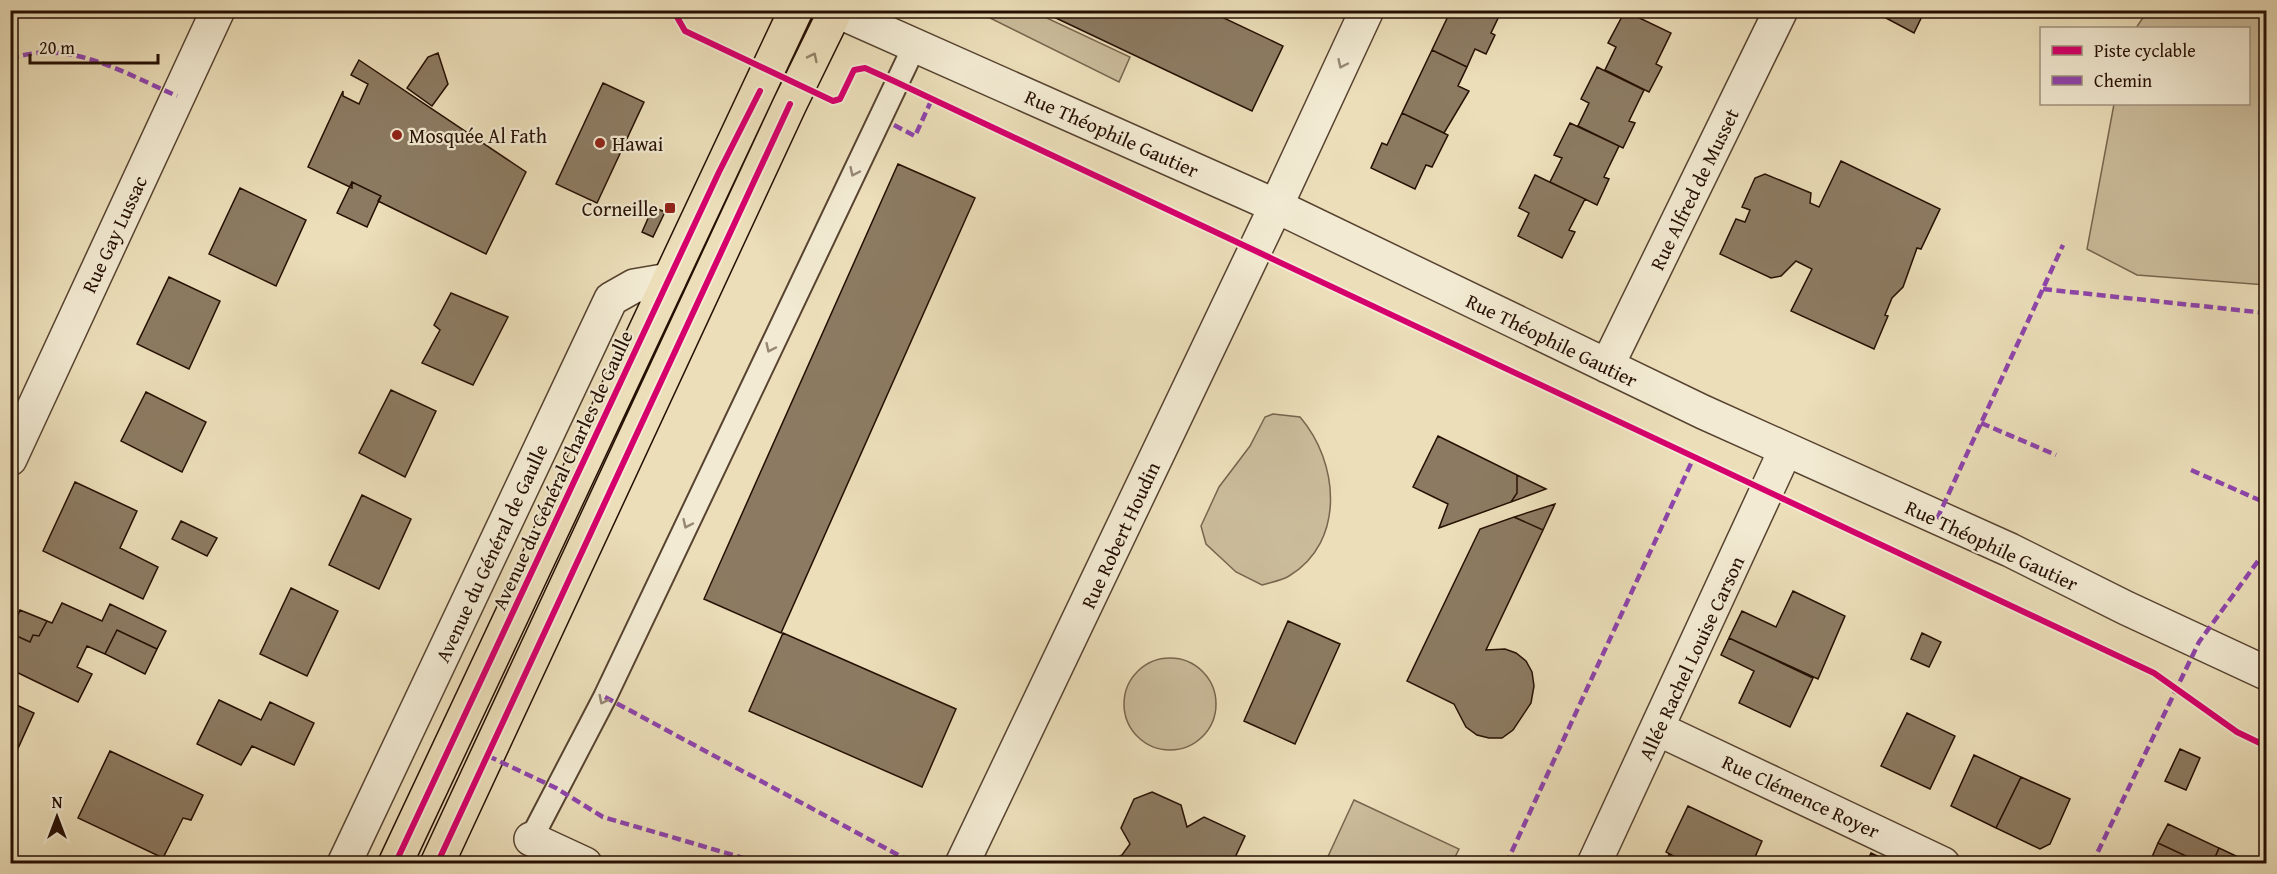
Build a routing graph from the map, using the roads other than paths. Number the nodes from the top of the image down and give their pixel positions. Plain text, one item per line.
1 (218, 10) edge
2 (796, 10) edge
3 (1367, 10) edge
4 (1781, 10) edge
5 (836, 11) edge
6 (915, 45) junction
7 (1276, 206) junction
8 (669, 280) junction
9 (1607, 366) junction
10 (1785, 451) junction
11 (10, 459) edge
12 (2266, 673) edge
13 (1659, 729) junction
14 (531, 839) joint
15 (344, 864) edge
16 (395, 864) edge
17 (437, 864) edge
18 (585, 864) edge
19 (962, 864) edge
20 (1594, 864) edge
21 (1943, 864) edge

1 - 11 street, Rue Gay Lussac
2 - 8 main road, Avenue du Général Charles de Gaulle
3 -> 7 street, Rue Robert Houdin
4 - 9 street, Rue Alfred de Musset
5 - 6 street, Rue Théophile Gautier
17 -> 5 main road
6 - 7 street, Rue Théophile Gautier
6 -> 14 lane
7 - 9 street, Rue Théophile Gautier
7 - 19 street, Rue Robert Houdin
8 - 15 street, Avenue du Général de Gaulle
8 - 16 main road, Avenue du Général Charles de Gaulle
9 - 10 street, Rue Théophile Gautier
10 - 12 street, Rue Théophile Gautier
10 - 13 street, Allée Rachel Louise Carson
13 - 20 street, Allée Rachel Louise Carson
13 - 21 street, Rue Clémence Royer
14 - 18 street

